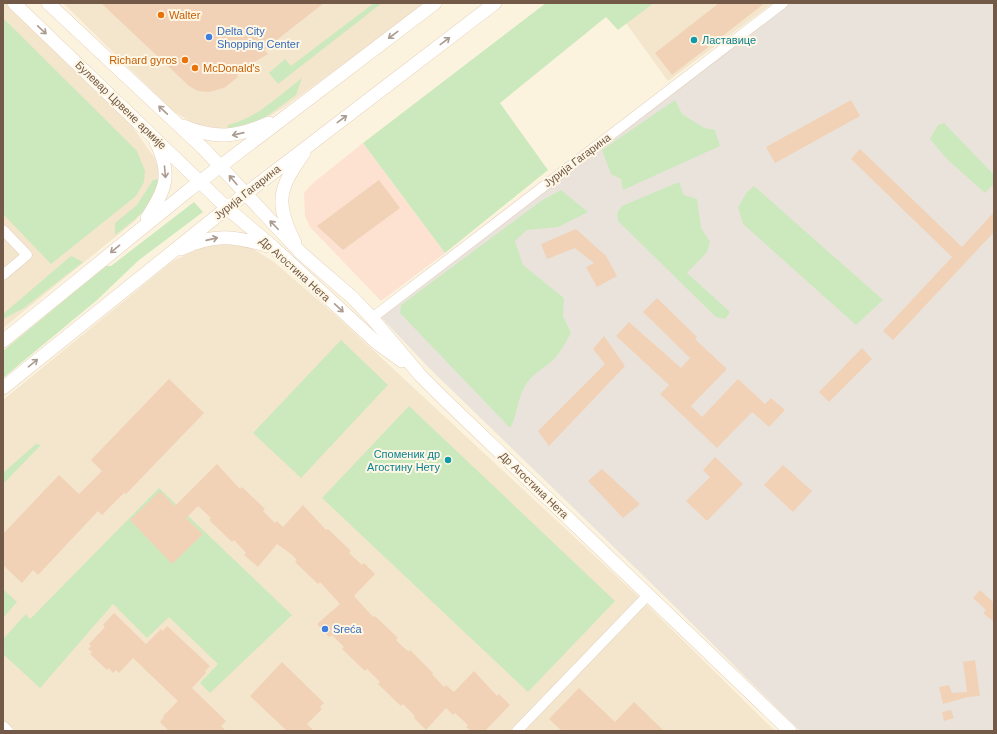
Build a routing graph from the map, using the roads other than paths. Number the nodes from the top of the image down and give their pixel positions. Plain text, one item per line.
1 (14, 3) edge
2 (48, 3) edge
3 (435, 3) edge
4 (495, 3) edge
5 (783, 3) edge
6 (287, 116) junction
7 (179, 124) junction
8 (153, 135) junction
9 (310, 143) junction
10 (221, 166) junction
11 (200, 181) junction
12 (245, 194) junction
13 (227, 208) junction
14 (3, 230) edge
15 (138, 230) junction
16 (273, 247) junction
17 (301, 253) junction
18 (163, 258) junction
19 (3, 275) edge
20 (372, 318) junction
21 (3, 341) edge
22 (420, 375) junction
23 (3, 388) edge
24 (648, 595) junction
25 (3, 728) edge
26 (6, 731) edge
27 (517, 731) edge
28 (790, 731) edge

1 -> 8 main road, Булевар Црвене армије
7 -> 2 main road
3 -> 6 main road
9 -> 4 main road, Јурија Гагарина
5 - 20 street, Јурија Гагарина
6 -> 7 main road
6 - 10 main road
7 - 10 main road
8 - 11 main road, Булевар Црвене армије
8 -> 15 main road
9 - 12 main road, Јурија Гагарина
9 - 17 main road
10 - 11 main road
12 -> 10 main road
11 - 13 main road, Булевар Црвене армије
11 - 15 main road
12 - 13 main road, Јурија Гагарина
17 -> 12 main road, Др Агостина Нета
13 - 16 main road, Др Агостина Нета
13 - 18 main road, Јурија Гагарина
14 - 19 street
15 -> 21 main road
18 -> 16 main road
16 -> 22 main road, Др Агостина Нета
17 - 20 main road, Др Агостина Нета
23 -> 18 main road, Јурија Гагарина
20 - 22 main road, Др Агостина Нета
22 - 24 main road, Др Агостина Нета
24 - 27 street
24 - 28 main road, Др Агостина Нета
25 - 26 main road

